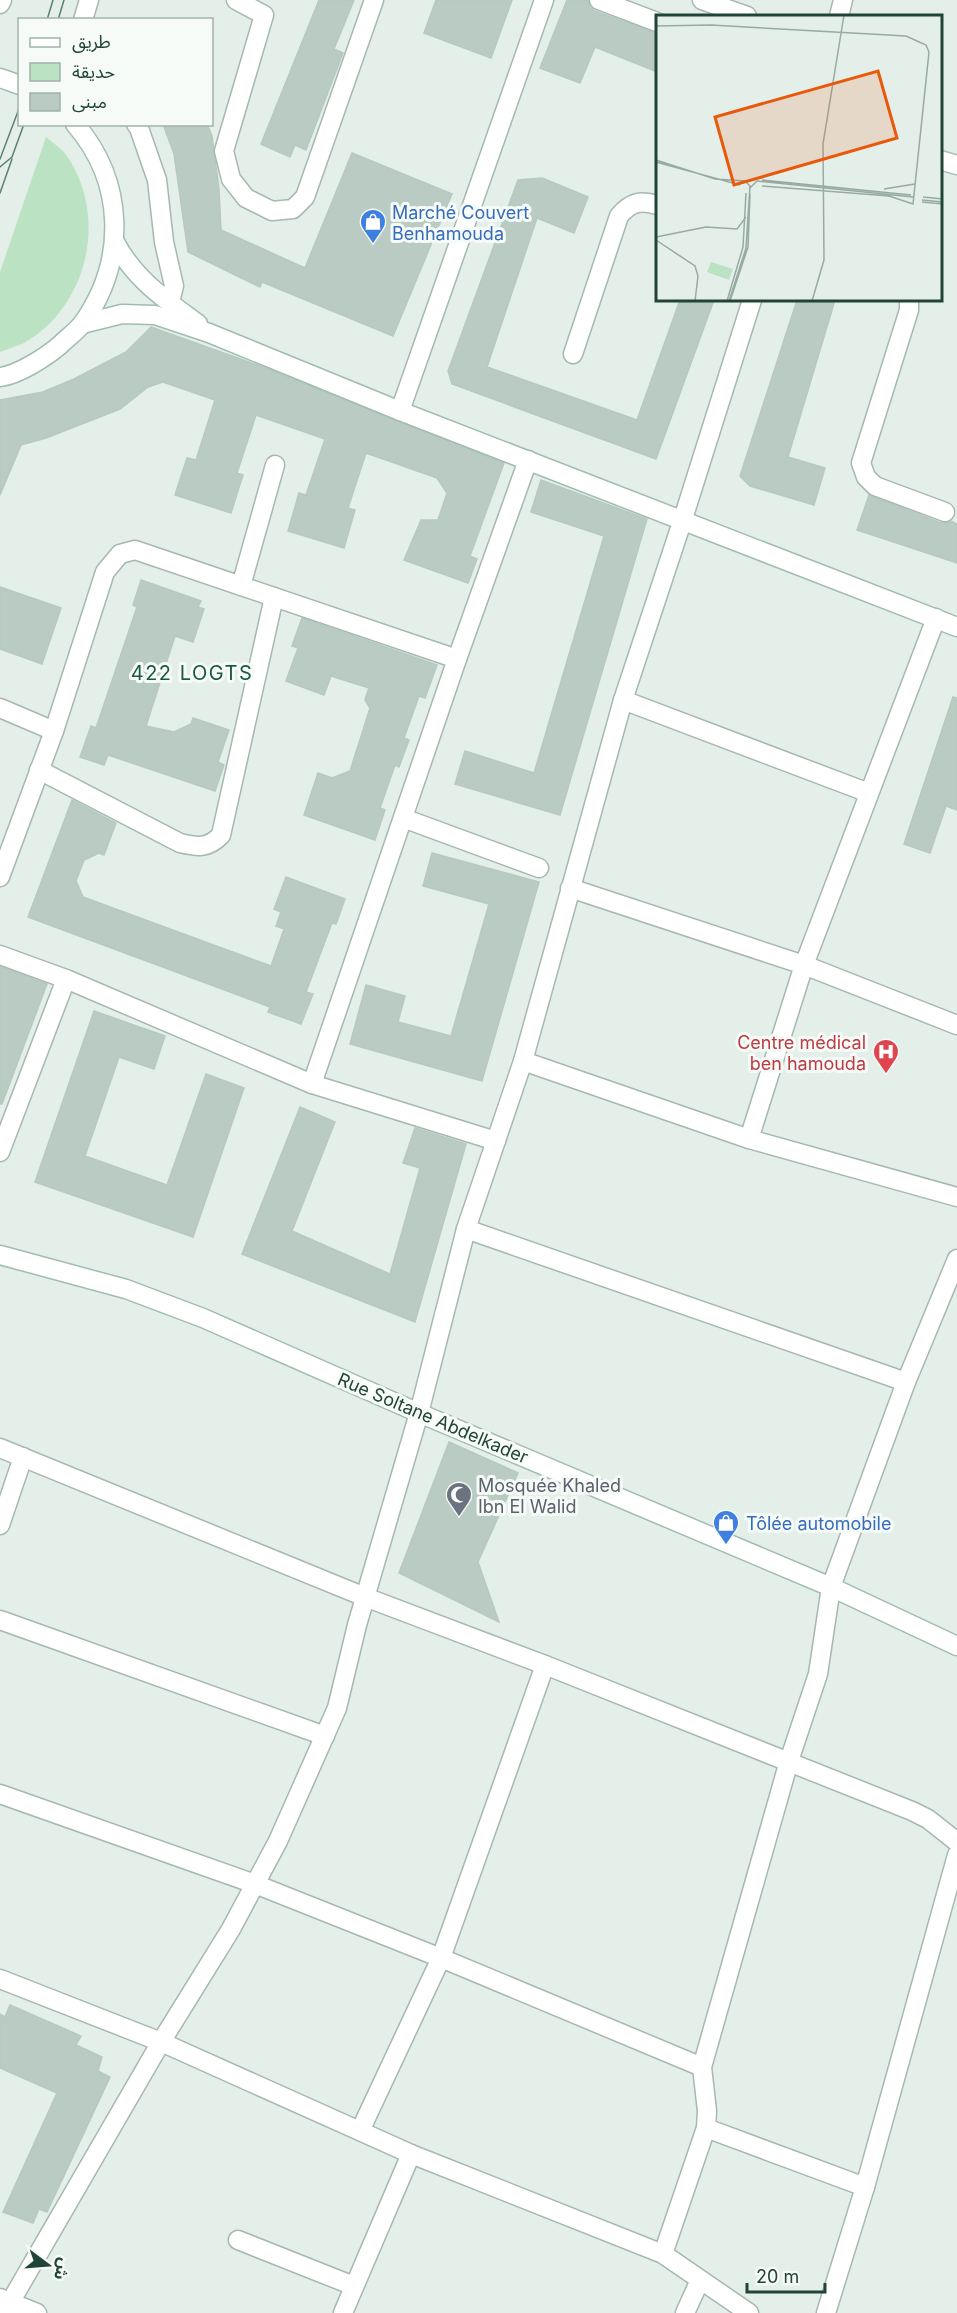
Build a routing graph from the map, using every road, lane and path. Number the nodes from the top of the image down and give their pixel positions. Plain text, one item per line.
1 (2, 0) edge
2 (89, 0) edge
3 (236, 0) edge
4 (374, 0) edge
5 (544, 0) edge
6 (599, 0) edge
7 (702, 0) edge
8 (843, 0) edge
9 (0, 4) edge
10 (267, 8) edge
11 (744, 15) edge
12 (839, 15) edge
13 (84, 18) edge
14 (656, 22) edge
15 (0, 78) edge
16 (18, 84) edge
17 (77, 126) edge
18 (138, 126) edge
19 (942, 161) edge
20 (957, 165) edge
21 (656, 205) edge
22 (115, 242) junction
23 (170, 302) junction
24 (751, 302) edge
25 (909, 302) edge
26 (82, 324) junction
27 (209, 333) junction
28 (573, 354) dead end
29 (0, 377) edge
30 (400, 411) junction
31 (528, 460) junction
32 (275, 465) dead end
33 (945, 512) dead end
34 (682, 522) junction
35 (242, 586) junction
36 (274, 597) junction
37 (936, 618) junction
38 (957, 627) edge
39 (457, 659) junction
40 (623, 700) junction
41 (0, 708) edge
42 (54, 731) junction
43 (39, 770) junction
44 (869, 794) junction
45 (403, 819) junction
46 (539, 868) dead end
47 (0, 877) edge
48 (570, 888) junction
49 (0, 955) edge
50 (804, 965) junction
51 (66, 979) junction
52 (957, 1025) edge
53 (523, 1061) junction
54 (312, 1084) junction
55 (749, 1139) junction
56 (496, 1141) junction
57 (0, 1152) edge
58 (957, 1197) edge
59 (466, 1229) junction
60 (0, 1255) edge
61 (957, 1259) edge
62 (906, 1382) junction
63 (419, 1413) junction
64 (0, 1448) edge
65 (23, 1457) junction
66 (0, 1525) edge
67 (831, 1587) junction
68 (365, 1597) junction
69 (0, 1620) edge
70 (957, 1646) edge
71 (545, 1665) junction
72 (325, 1736) junction
73 (789, 1761) junction
74 (0, 1794) edge
75 (957, 1842) edge
76 (957, 1855) edge
77 (255, 1884) junction
78 (441, 1958) junction
79 (0, 1978) edge
80 (162, 2042) junction
81 (702, 2067) junction
82 (706, 2128) junction
83 (360, 2131) junction
84 (411, 2154) junction
85 (865, 2187) junction
86 (238, 2240) dead end
87 (663, 2254) junction
88 (700, 2280) junction
89 (354, 2286) junction
90 (4, 2304) edge
91 (37, 2313) edge
92 (343, 2313) edge
93 (685, 2313) edge
94 (749, 2313) edge
95 (826, 2313) edge

1 - 9 street
2 - 13 street
3 - 10 street
4 - 10 street
5 - 30 street
6 - 14 street
7 - 11 street
8 - 12 street
15 - 16 street
17 - 22 street
18 - 23 street
19 - 20 street
21 - 28 street
22 - 23 street
22 - 26 street
23 - 27 street
24 - 34 street
25 - 33 street
26 - 27 street
26 - 29 street
27 - 30 street
30 - 31 street
31 - 34 street
31 - 39 street
32 - 35 street
34 - 37 street
34 - 40 street
35 - 36 street
35 - 42 street
36 - 39 street
36 - 43 street
37 - 38 street
37 - 44 street
39 - 45 street
40 - 44 street
40 - 48 street
41 - 42 street
42 - 43 street
43 - 47 street
44 - 50 street
45 - 46 street
45 - 54 street
48 - 50 street
48 - 53 street
49 - 51 street
50 - 52 street
50 - 55 street
51 - 54 street
51 - 57 street
53 - 55 street
53 - 56 street
54 - 56 street
55 - 58 street
56 - 59 street
59 - 62 street
59 - 63 street
60 - 63 street, Rue Soltane Abdelkader
61 - 62 street
62 - 67 street
63 - 67 street, Rue Soltane Abdelkader
63 - 68 street
64 - 65 street
65 - 66 street
65 - 68 street
67 - 70 street, Rue Soltane Abdelkader
67 - 73 street
68 - 71 street
68 - 72 street
69 - 72 street
71 - 73 street
71 - 78 street
72 - 77 street
73 - 75 street
73 - 81 street
74 - 77 street
76 - 85 street
77 - 78 street
77 - 80 street
78 - 81 street
78 - 83 street
79 - 80 street
80 - 83 street
80 - 90 street
81 - 82 street
82 - 85 street
82 - 87 street
83 - 84 street
84 - 87 street
84 - 89 street
85 - 95 street
86 - 89 street
87 - 88 street
88 - 93 street
88 - 94 street
89 - 92 street
90 - 91 street

